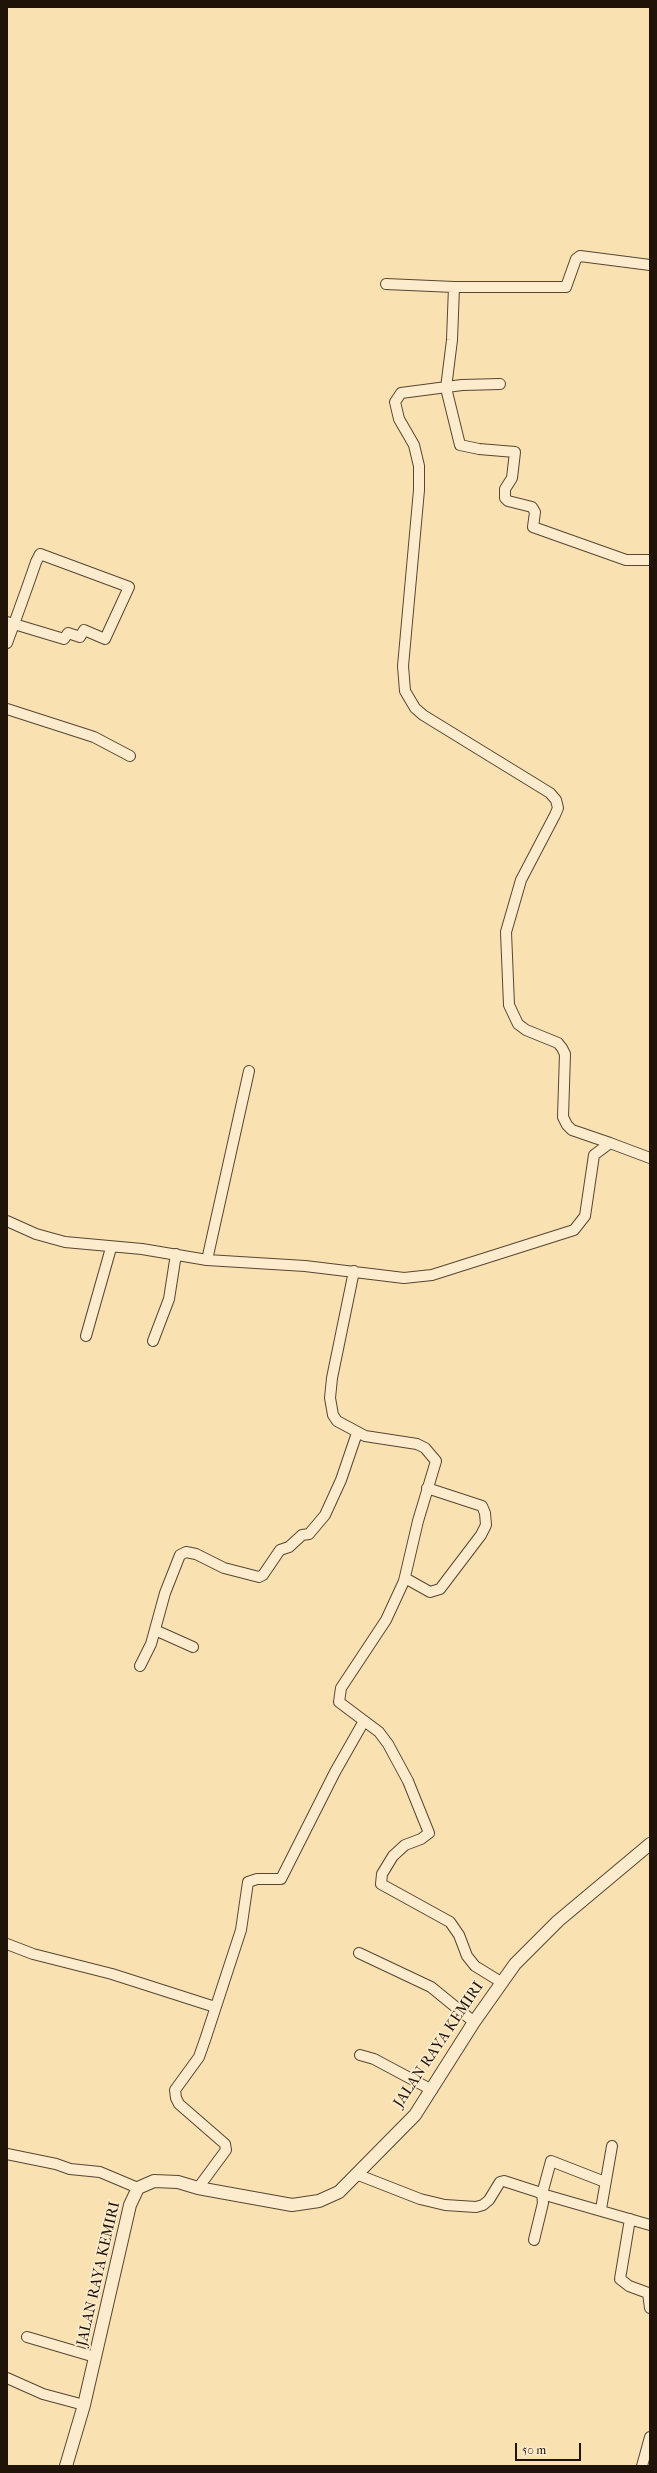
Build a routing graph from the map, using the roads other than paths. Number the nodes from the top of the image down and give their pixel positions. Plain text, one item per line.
1 (650, 265) edge
2 (386, 284) dead end
3 (454, 287) junction
4 (500, 384) dead end
5 (446, 388) junction
6 (650, 560) edge
7 (10, 623) edge
8 (7, 643) edge
9 (7, 709) edge
10 (130, 756) dead end
11 (249, 1070) dead end
12 (610, 1143) junction
13 (650, 1158) edge
14 (7, 1221) edge
15 (111, 1248) junction
16 (176, 1254) junction
17 (207, 1260) junction
18 (354, 1271) junction
19 (86, 1336) dead end
20 (153, 1341) dead end
21 (357, 1433) junction
22 (427, 1488) junction
23 (405, 1578) junction
24 (156, 1630) junction
25 (193, 1647) dead end
26 (140, 1666) dead end
27 (364, 1721) junction
28 (650, 1844) edge
29 (7, 1944) edge
30 (359, 1953) dead end
31 (501, 1982) junction
32 (215, 2007) junction
33 (474, 2022) junction
34 (360, 2055) dead end
35 (432, 2090) junction
36 (612, 2146) dead end
37 (7, 2154) edge
38 (356, 2174) junction
39 (605, 2182) junction
40 (138, 2188) junction
41 (198, 2188) junction
42 (542, 2194) junction
43 (601, 2209) junction
44 (630, 2219) junction
45 (650, 2225) edge
46 (534, 2240) dead end
47 (650, 2308) edge
48 (27, 2336) dead end
49 (95, 2357) junction
50 (7, 2378) edge
51 (84, 2405) junction
52 (650, 2437) edge
53 (66, 2466) edge
54 (642, 2466) edge

1 - 3 street
2 - 3 street
3 - 5 street
4 - 5 street
5 - 6 street
5 - 12 street
7 - 7 street
7 - 8 street
9 - 10 street
11 - 17 street
12 - 13 street
12 - 18 street
14 - 15 street
15 - 16 street
15 - 19 street
16 - 17 street
16 - 20 street
17 - 18 street
18 - 21 street
21 - 22 street
21 - 24 street
22 - 23 street
22 - 23 street
23 - 27 street
24 - 25 street
24 - 26 street
27 - 31 street
27 - 32 street
28 - 31 street, JALAN RAYA KEMIRI
29 - 32 street
30 - 33 street
31 - 33 street, JALAN RAYA KEMIRI
32 - 41 street
33 - 35 street, JALAN RAYA KEMIRI
34 - 35 street
35 - 38 street, JALAN RAYA KEMIRI
36 - 39 street
37 - 40 street
38 - 41 street, JALAN RAYA KEMIRI
38 - 42 street
39 - 42 street
39 - 43 street
40 - 41 street, JALAN RAYA KEMIRI
40 - 49 street, JALAN RAYA KEMIRI
42 - 43 street
42 - 46 street
43 - 44 street
44 - 45 street
44 - 47 street
48 - 49 street
49 - 51 street, JALAN RAYA KEMIRI
50 - 51 street
51 - 53 street, JALAN RAYA KEMIRI
52 - 54 street

